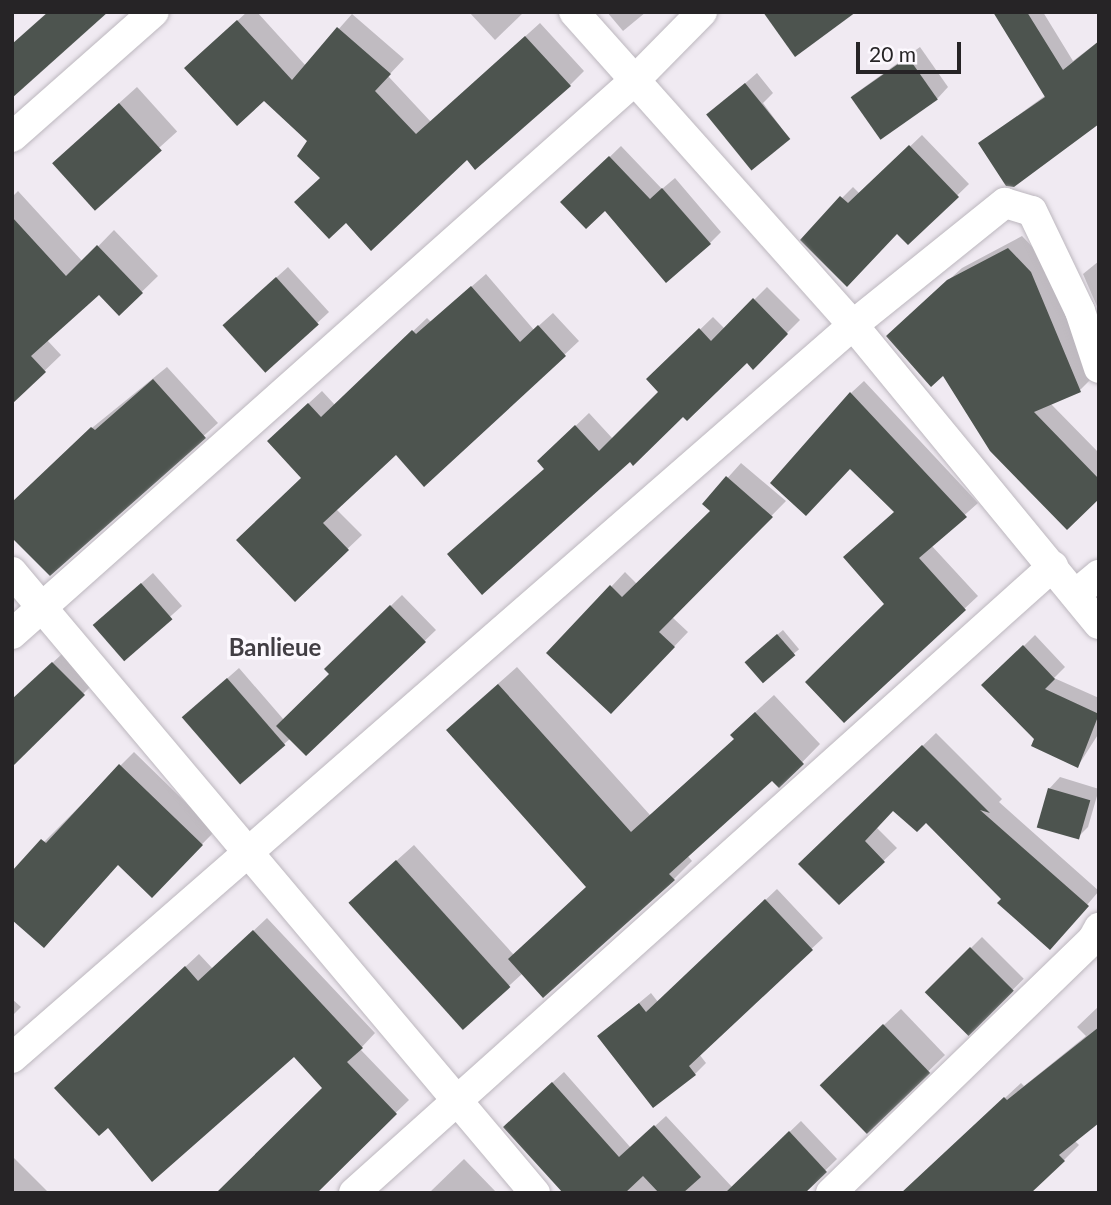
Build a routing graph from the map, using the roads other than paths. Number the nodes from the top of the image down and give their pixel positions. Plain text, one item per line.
1 (154, 12) edge
2 (574, 12) edge
3 (702, 12) edge
4 (634, 81) junction
5 (12, 137) edge
6 (853, 325) junction
7 (1099, 368) edge
8 (1053, 566) junction
9 (12, 572) edge
10 (1099, 575) edge
11 (1076, 594) junction
12 (43, 606) junction
13 (1099, 624) edge
14 (12, 634) edge
15 (249, 852) junction
16 (1099, 928) edge
17 (12, 1058) edge
18 (457, 1100) junction
19 (354, 1193) edge
20 (536, 1193) edge
21 (831, 1193) edge

1 - 5 street
2 - 4 street
3 - 4 street
4 - 6 street
4 - 12 street
6 - 7 street
6 - 8 street
6 - 15 street
8 - 11 street
8 - 18 street
9 - 12 street
10 - 11 street
11 - 13 street
12 - 14 street
12 - 15 street
15 - 17 street
15 - 18 street
16 - 21 street
18 - 19 street
18 - 20 street

